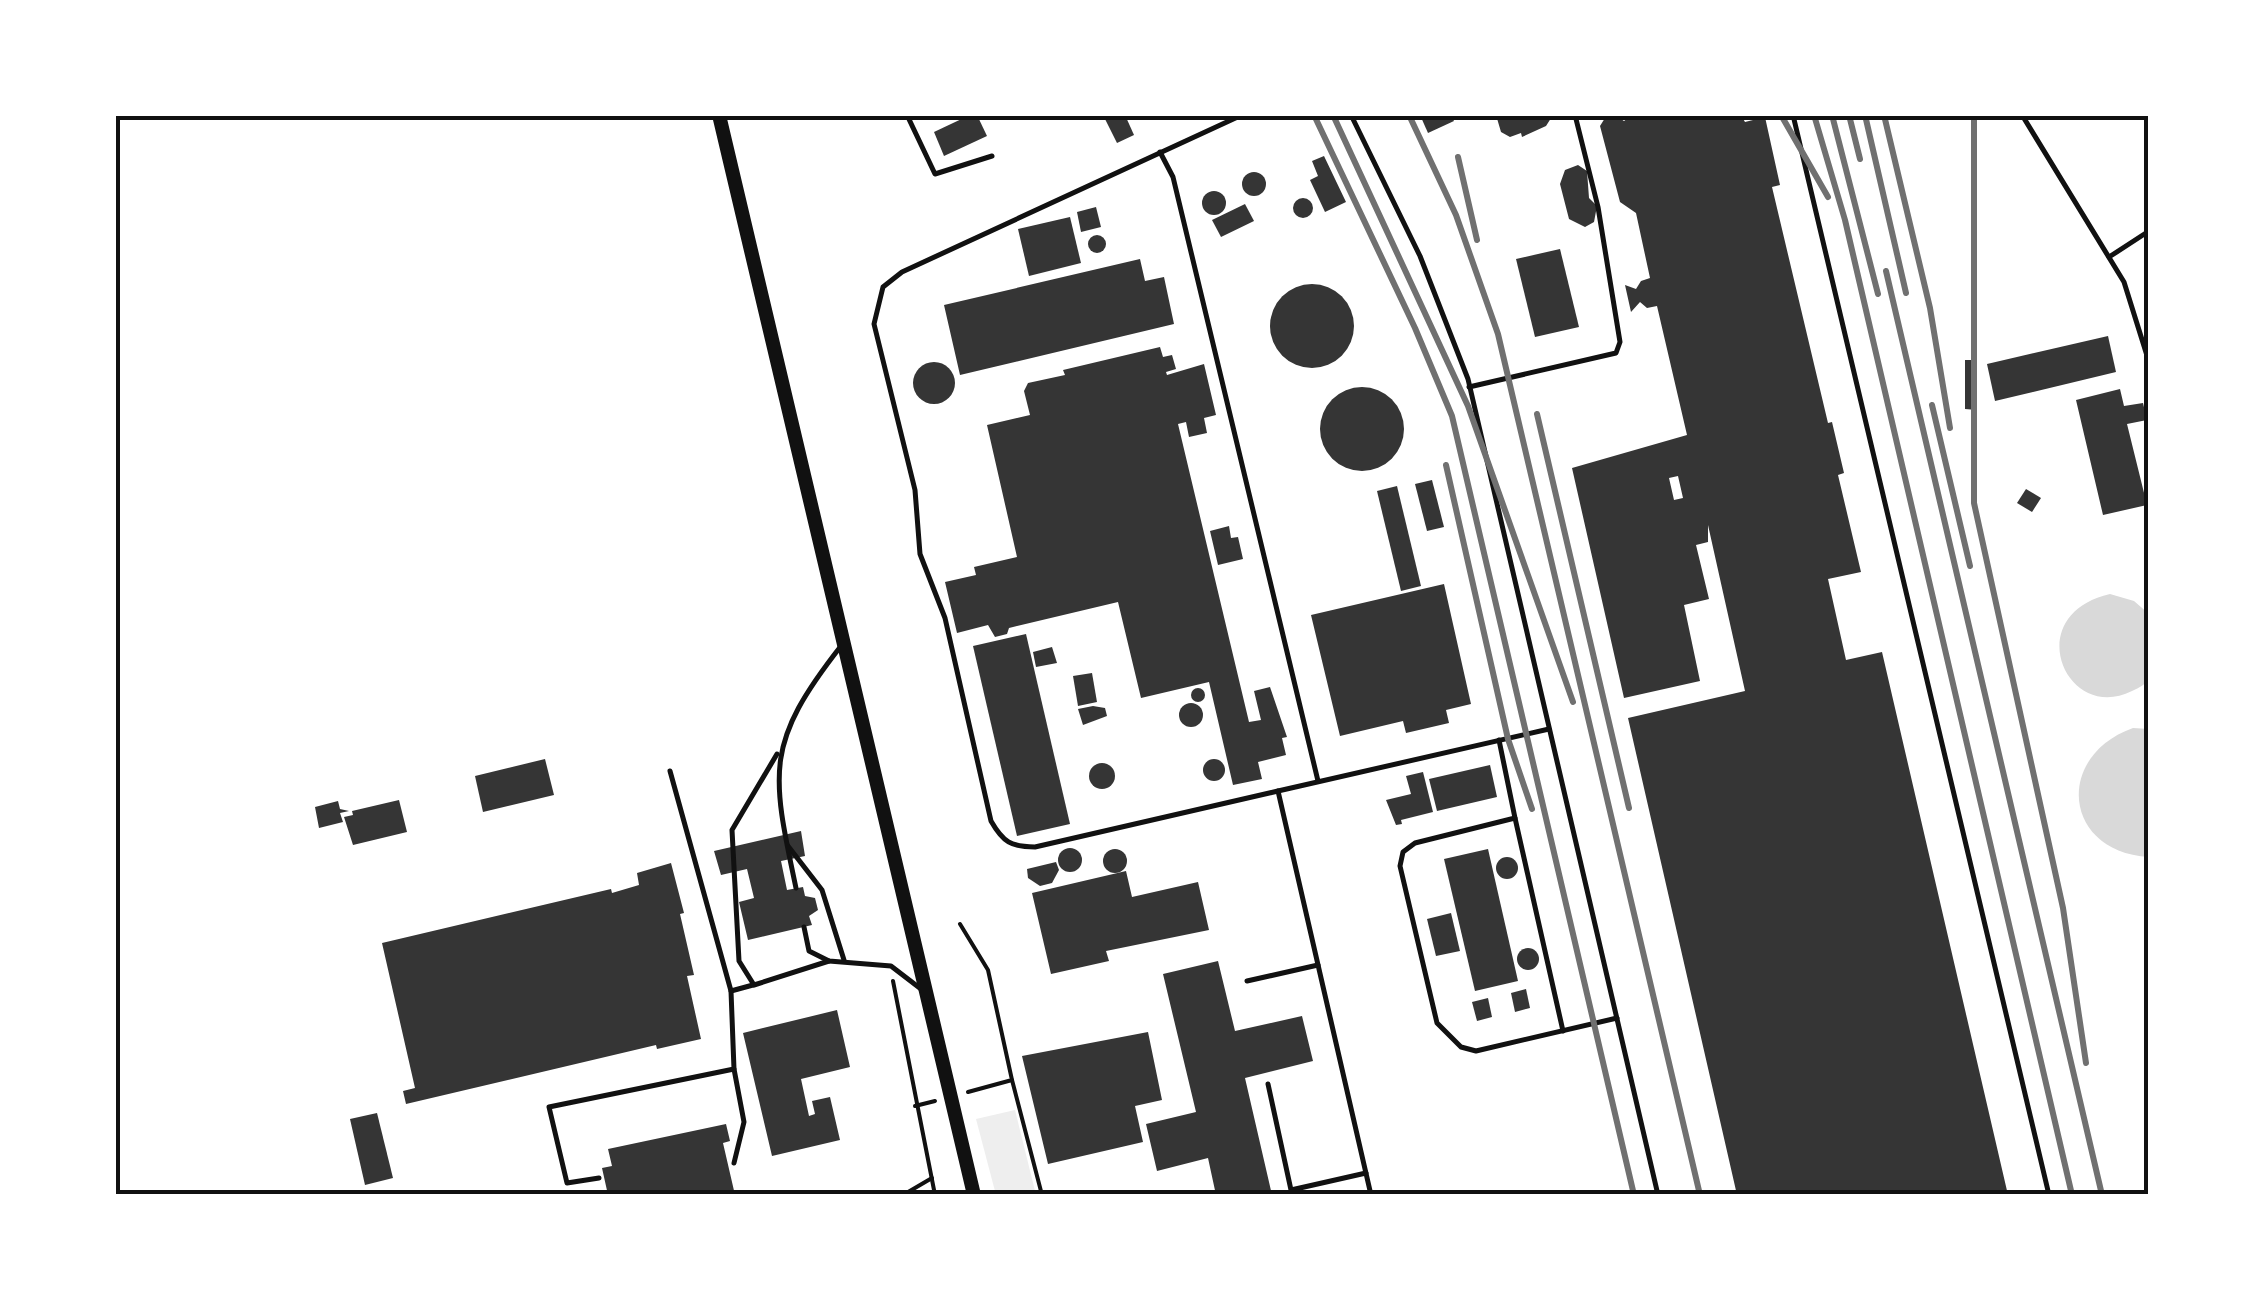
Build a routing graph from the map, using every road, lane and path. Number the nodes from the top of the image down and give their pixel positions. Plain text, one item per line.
1 (719, 115) edge
2 (907, 115) edge
3 (1242, 115) edge
4 (1352, 115) edge
5 (1575, 115) edge
6 (1792, 115) edge
7 (2022, 115) edge
8 (1160, 152) junction
9 (992, 156) dead end
10 (2149, 232) edge
11 (2109, 257) junction
12 (2149, 362) edge
13 (1469, 387) junction
14 (842, 644) junction
15 (1550, 729) junction
16 (1499, 740) junction
17 (778, 754) junction
18 (670, 771) dead end
19 (1318, 781) junction
20 (1278, 791) junction
21 (1515, 818) junction
22 (786, 843) junction
23 (796, 888) dead end
24 (960, 924) dead end
25 (804, 926) dead end
26 (828, 962) junction
27 (844, 962) junction
28 (1318, 965) junction
29 (890, 966) junction
30 (1247, 981) dead end
31 (754, 985) junction
32 (730, 992) junction
33 (928, 995) junction
34 (1616, 1018) junction
35 (1563, 1031) junction
36 (734, 1069) junction
37 (1012, 1080) junction
38 (1268, 1084) dead end
39 (964, 1093) dead end
40 (948, 1097) dead end
41 (915, 1106) junction
42 (734, 1162) dead end
43 (1366, 1172) junction
44 (599, 1178) dead end
45 (932, 1178) junction
46 (903, 1195) edge
47 (935, 1195) edge
48 (974, 1195) edge
49 (1042, 1195) edge
50 (1371, 1195) edge
51 (1658, 1195) edge
52 (2049, 1195) edge

1 - 14 main road
2 - 9 lane
3 - 8 lane
4 - 13 lane
5 - 13 lane
6 - 52 lane
7 - 11 lane
8 - 19 lane
8 - 20 lane
10 - 11 lane
11 - 12 lane
13 - 15 lane
14 - 17 lane
14 - 33 main road
15 - 16 lane
15 - 34 lane
16 - 19 lane
16 - 21 lane
17 - 22 lane
17 - 31 lane
18 - 32 lane
19 - 20 lane
20 - 28 lane
21 - 35 lane
21 - 35 lane
22 - 23 lane
22 - 27 lane
24 - 37 path
25 - 26 lane
26 - 27 lane
26 - 31 lane
27 - 29 lane
28 - 30 lane
28 - 43 lane
29 - 33 lane
29 - 41 path
31 - 32 lane
32 - 36 lane
33 - 48 main road
34 - 35 lane
34 - 51 lane
36 - 42 lane
36 - 44 lane
37 - 39 path
37 - 49 path
38 - 43 lane
40 - 41 path
41 - 45 path
43 - 50 lane
45 - 46 path
45 - 47 path

